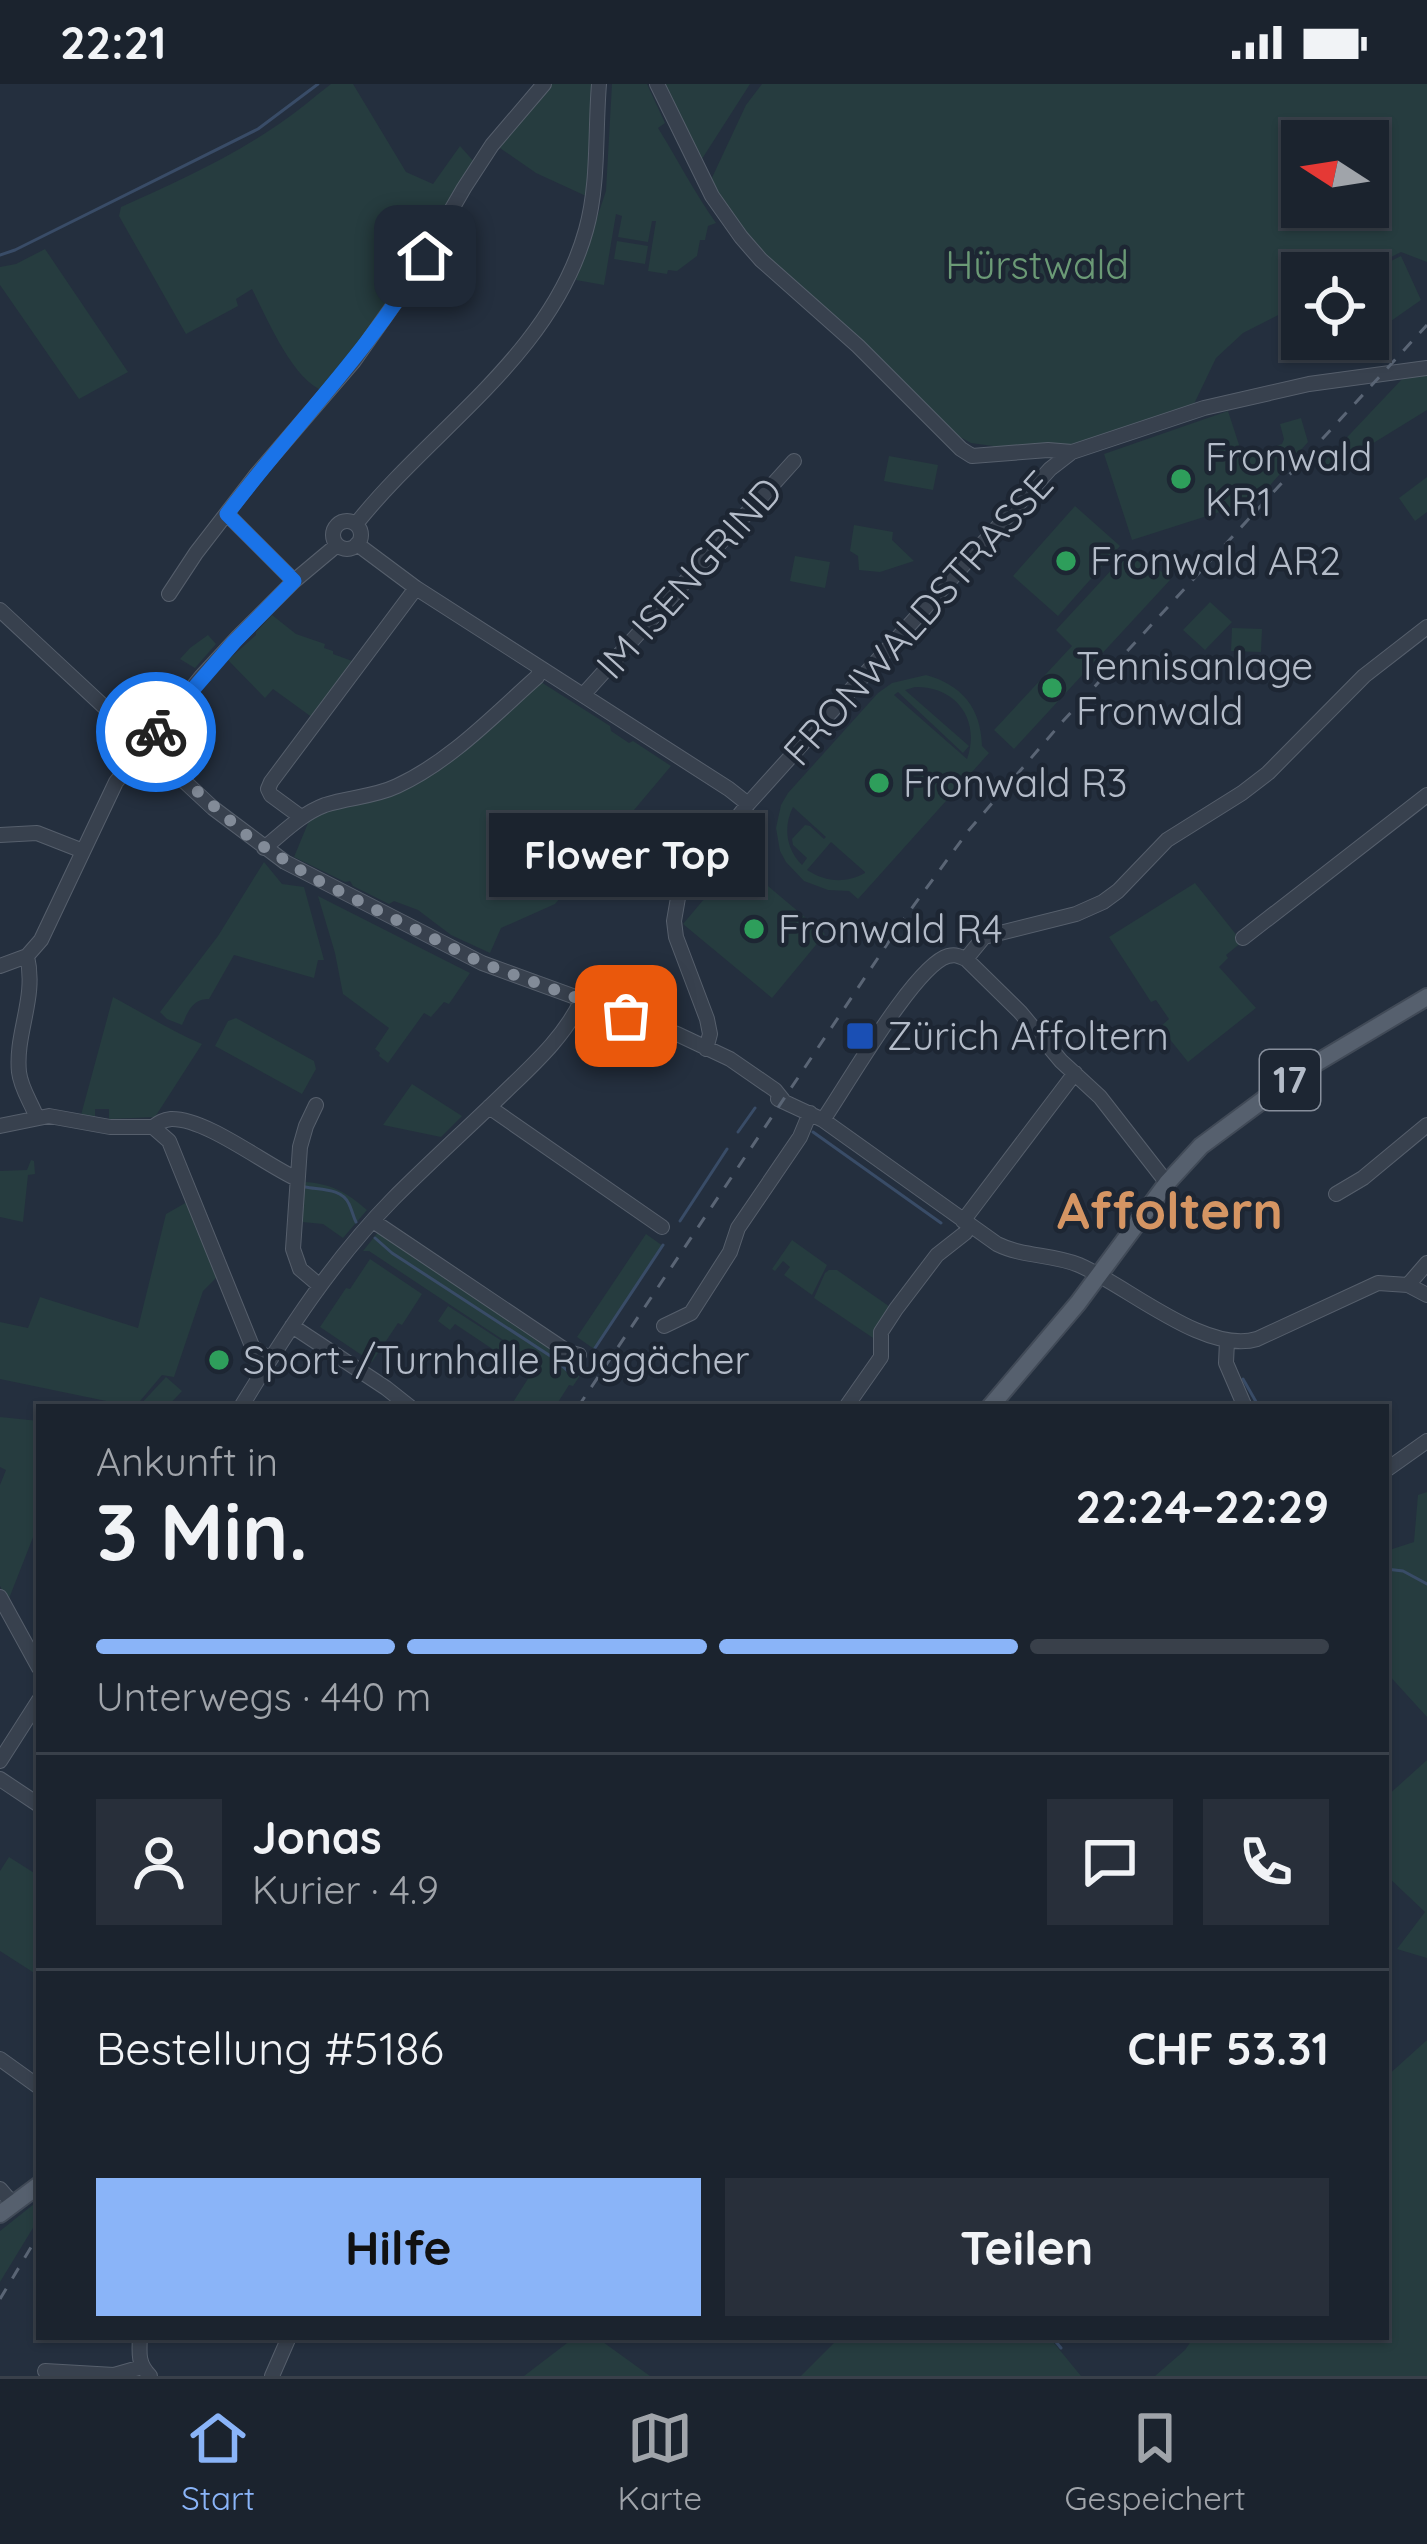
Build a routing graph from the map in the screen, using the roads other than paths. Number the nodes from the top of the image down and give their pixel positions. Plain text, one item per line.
1 (544, 84) edge
2 (599, 84) edge
3 (657, 84) edge
4 (1427, 368) edge
5 (1072, 452) junction
6 (794, 460) dead end
7 (227, 514) junction
8 (356, 524) junction
9 (357, 544) junction
10 (337, 545) junction
11 (294, 581) junction
12 (416, 588) junction
13 (169, 594) dead end
14 (0, 610) edge
15 (1427, 627) edge
16 (542, 669) junction
17 (583, 695) junction
18 (146, 746) junction
19 (1427, 795) edge
20 (748, 804) junction
21 (301, 817) junction
22 (0, 836) edge
23 (263, 848) junction
24 (83, 851) junction
25 (1243, 938) dead end
26 (27, 956) junction
27 (966, 958) junction
28 (0, 966) edge
29 (1427, 997) edge
30 (582, 999) junction
31 (706, 1049) junction
32 (1076, 1073) junction
33 (316, 1105) dead end
34 (489, 1107) junction
35 (816, 1116) junction
36 (37, 1118) junction
37 (1427, 1125) edge
38 (0, 1126) edge
39 (153, 1126) junction
40 (297, 1179) junction
41 (1167, 1183) junction
42 (1336, 1194) dead end
43 (373, 1221) junction
44 (967, 1224) junction
45 (662, 1227) dead end
46 (1427, 1263) edge
47 (1099, 1276) junction
48 (1408, 1285) junction
49 (320, 1286) junction
50 (1427, 1295) edge
51 (292, 1326) junction
52 (664, 1327) dead end
53 (1227, 1341) junction
54 (579, 1355) dead end
55 (270, 1360) junction
56 (243, 1404) edge
57 (406, 1404) edge
58 (848, 1404) edge
59 (992, 1404) edge
60 (1243, 1404) edge
61 (1427, 1441) edge
62 (1389, 1468) edge
63 (0, 1597) edge
64 (36, 1663) edge
65 (36, 1705) edge
66 (0, 1761) edge
67 (0, 1779) edge
68 (36, 1803) edge
69 (0, 2060) edge
70 (36, 2085) edge
71 (0, 2188) edge
72 (36, 2188) edge
73 (6, 2209) edge
74 (140, 2340) edge
75 (288, 2340) edge
76 (44, 2371) dead end
77 (146, 2372) edge
78 (272, 2376) edge

1 - 7 street
2 - 8 street
3 - 5 street
4 - 5 street, FRONWALDSTRASSE
5 - 20 street, FRONWALDSTRASSE
6 - 17 street, IM ISENGRIND
7 - 11 street
7 - 13 street
8 - 9 street
8 - 10 street
9 - 10 street
9 - 12 street
10 - 11 street
11 - 18 street
12 - 16 street
12 - 21 street
14 - 18 street
15 - 27 street
16 - 17 street
16 - 21 street
17 - 20 street
18 - 23 street
18 - 24 street
19 - 25 street
20 - 31 street, FRONWALDSTRASSE
21 - 23 street
22 - 24 street
23 - 30 street
24 - 26 street
26 - 28 street
26 - 36 street
27 - 32 street
27 - 35 street
29 - 41 main road, 17
30 - 31 street
30 - 34 street
31 - 35 street
32 - 41 street
32 - 44 street
33 - 40 street
34 - 43 street
34 - 45 street
35 - 44 street
35 - 52 street
36 - 38 street
36 - 39 street
37 - 42 street
39 - 40 street
39 - 55 street
40 - 49 street
41 - 47 main road, 17
43 - 49 street
43 - 54 street
44 - 47 street
44 - 58 street
46 - 48 street
47 - 53 street
47 - 59 main road, 17
48 - 50 street
48 - 53 street
49 - 51 street
51 - 55 street
51 - 57 street
53 - 60 street
55 - 56 street
61 - 62 street
63 - 64 street
65 - 66 street
67 - 68 street
69 - 70 street
71 - 73 street
72 - 73 main road
74 - 77 street
75 - 78 street
76 - 77 street

